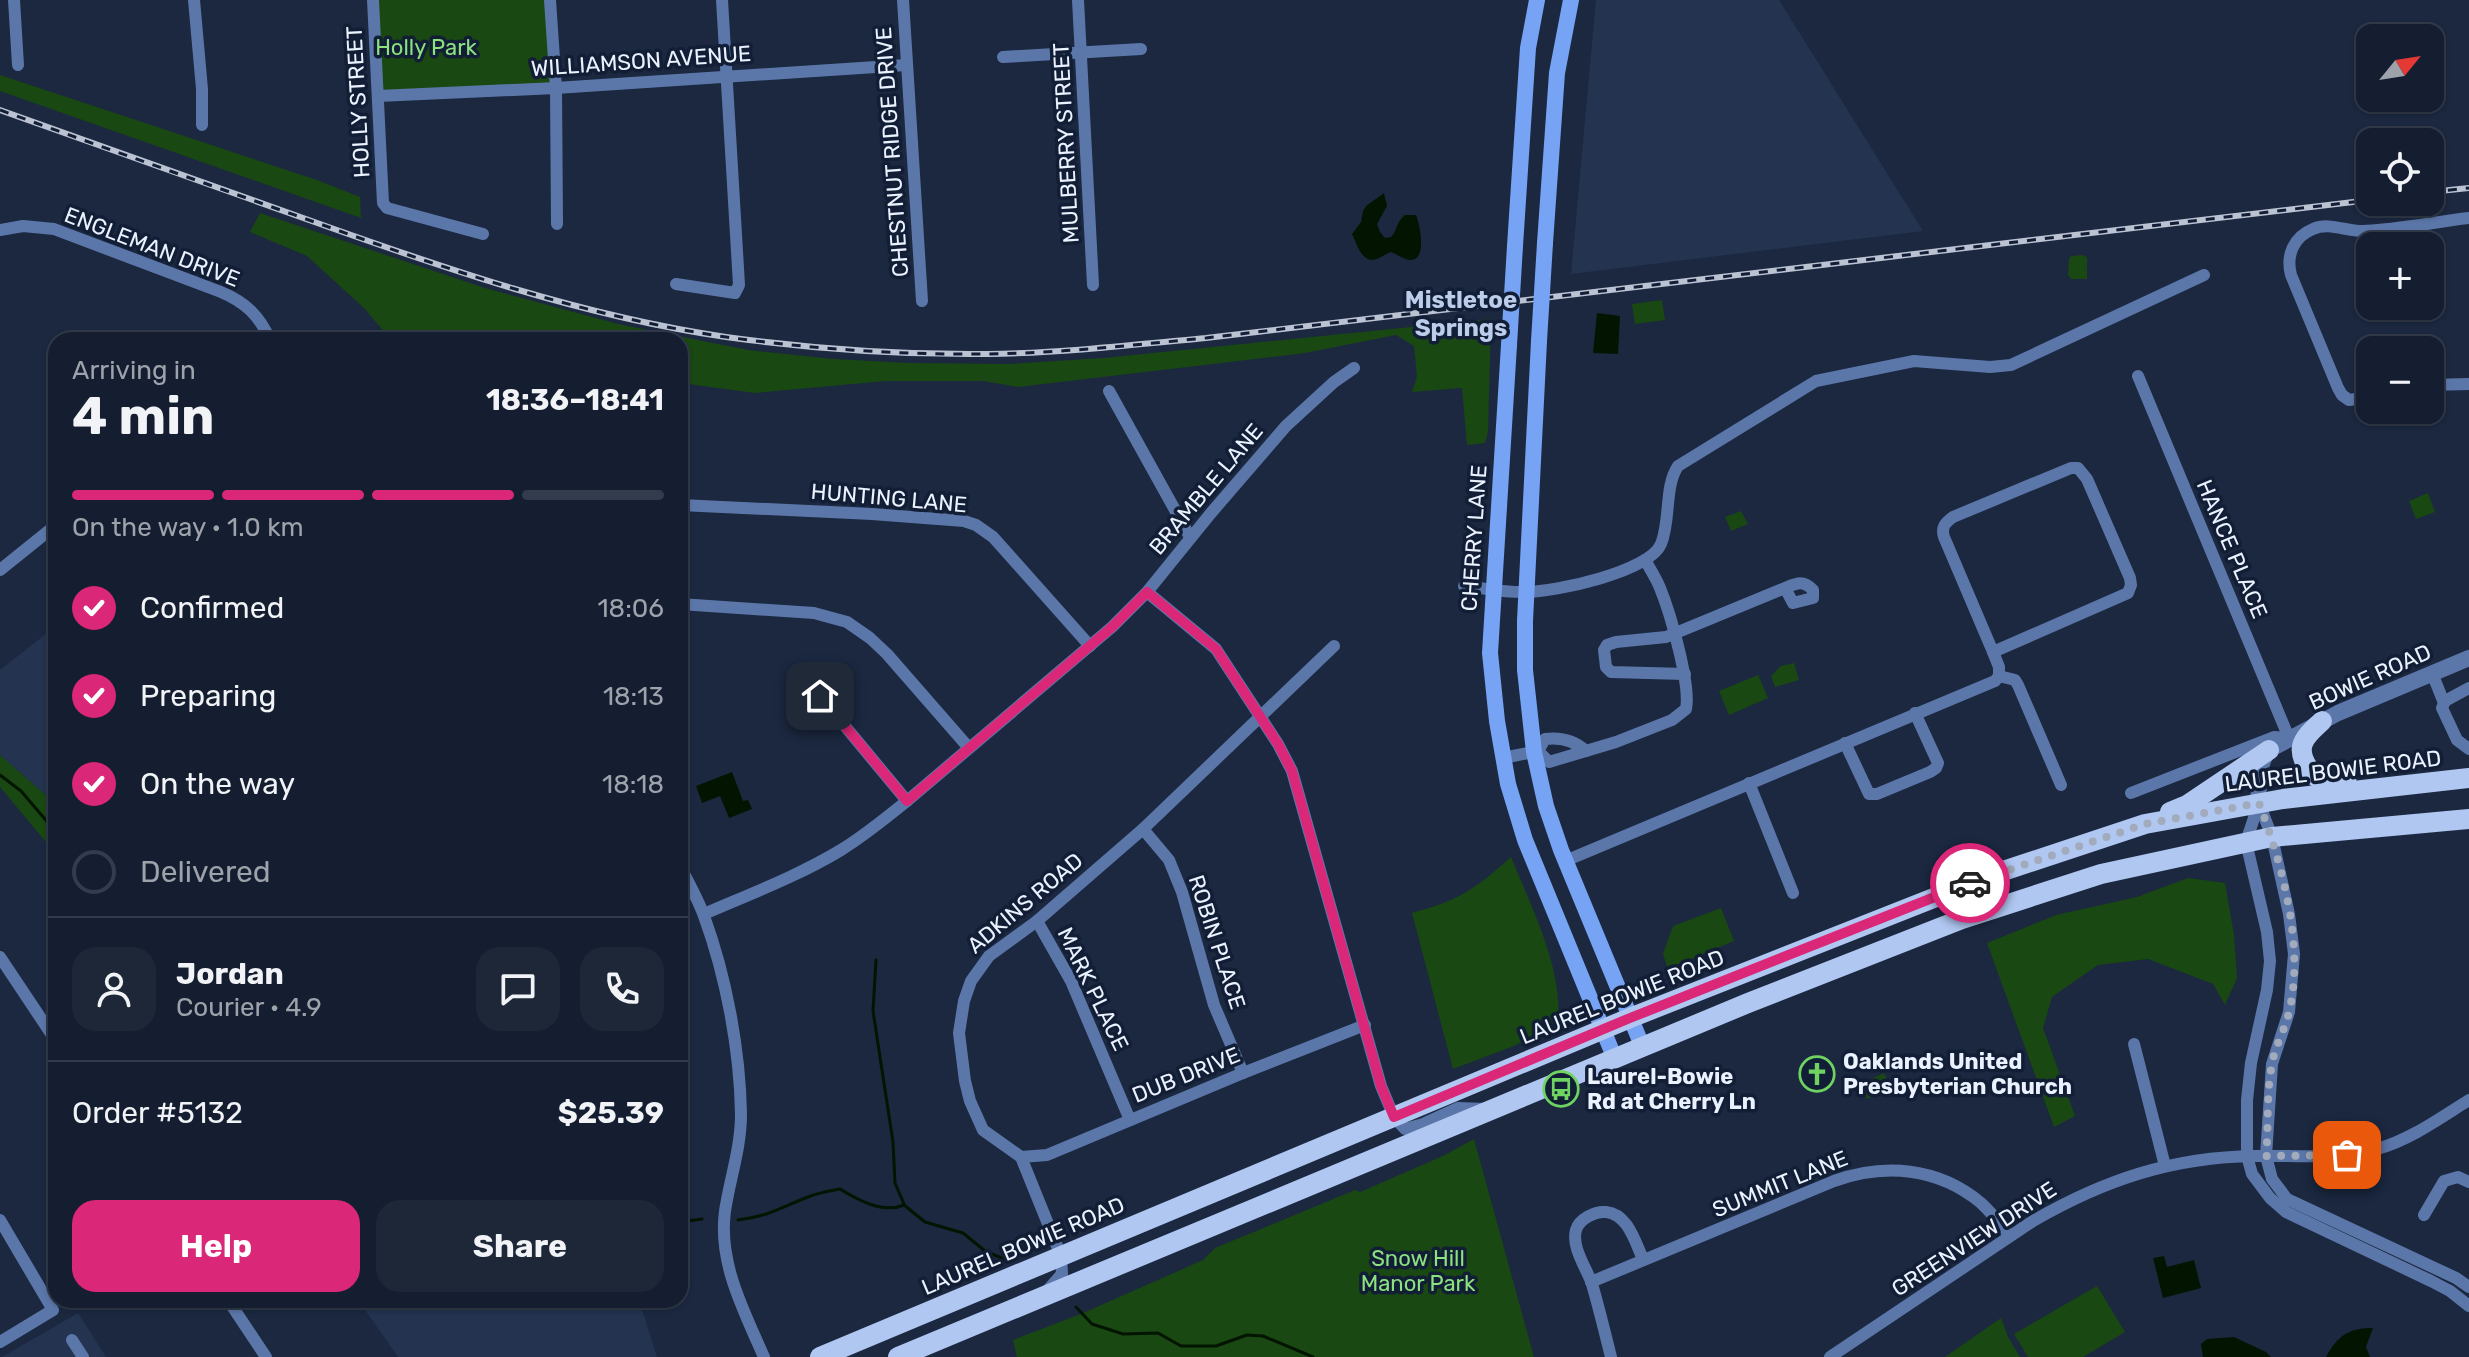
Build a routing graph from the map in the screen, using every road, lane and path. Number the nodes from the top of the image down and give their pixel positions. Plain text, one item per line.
1 (14, 0) edge
2 (194, 0) edge
3 (373, 0) edge
4 (550, 0) edge
5 (722, 0) edge
6 (903, 0) edge
7 (1078, 0) edge
8 (1537, 0) edge
9 (1571, 0) edge
10 (1141, 49) dead end
11 (1082, 53) junction
12 (1003, 57) dead end
13 (18, 65) dead end
14 (906, 65) junction
15 (727, 76) junction
16 (556, 88) junction
17 (378, 96) junction
18 (202, 125) dead end
19 (2469, 218) edge
20 (557, 224) dead end
21 (0, 230) edge
22 (483, 234) dead end
23 (2204, 275) dead end
24 (676, 284) dead end
25 (1093, 285) dead end
26 (922, 301) dead end
27 (266, 332) edge
28 (1354, 368) dead end
29 (2138, 376) dead end
30 (2469, 384) edge
31 (2444, 385) edge
32 (1109, 391) dead end
33 (2356, 399) edge
34 (688, 505) edge
35 (48, 531) edge
36 (1190, 537) junction
37 (1645, 560) junction
38 (0, 570) edge
39 (1464, 586) dead end
40 (1785, 588) dead end
41 (1493, 589) junction
42 (1147, 592) junction
43 (1526, 592) junction
44 (688, 605) edge
45 (1674, 634) junction
46 (1090, 646) junction
47 (1334, 646) dead end
48 (1993, 652) junction
49 (2469, 658) edge
50 (2432, 673) junction
51 (1685, 674) junction
52 (1999, 676) junction
53 (2469, 688) edge
54 (820, 696) dead end
55 (2444, 703) junction
56 (1915, 713) junction
57 (1259, 715) junction
58 (2322, 721) junction
59 (2289, 738) junction
60 (1845, 743) junction
61 (969, 748) junction
62 (2469, 749) edge
63 (2269, 750) junction
64 (1536, 751) junction
65 (1586, 751) junction
66 (1503, 758) junction
67 (2469, 778) edge
68 (1749, 783) junction
69 (2409, 784) junction
70 (2061, 785) dead end
71 (2131, 793) dead end
72 (907, 801) junction
73 (2259, 803) junction
74 (2469, 819) edge
75 (2145, 824) junction
76 (1143, 829) junction
77 (2272, 837) junction
78 (2246, 842) junction
79 (1565, 861) junction
80 (688, 882) edge
81 (1793, 893) dead end
82 (704, 914) junction
83 (1037, 921) junction
84 (0, 957) edge
85 (1630, 1018) junction
86 (1365, 1025) junction
87 (48, 1029) edge
88 (1602, 1030) junction
89 (2134, 1044) dead end
90 (1643, 1048) junction
91 (1615, 1059) junction
92 (1243, 1073) junction
93 (2469, 1100) edge
94 (1491, 1109) junction
95 (1394, 1117) junction
96 (1130, 1120) junction
97 (2247, 1156) junction
98 (2266, 1156) junction
99 (1021, 1157) junction
100 (2165, 1166) junction
101 (2469, 1182) edge
102 (2424, 1215) dead end
103 (0, 1220) edge
104 (2010, 1236) junction
105 (1061, 1256) junction
106 (1643, 1259) junction
107 (1591, 1282) junction
108 (2469, 1287) edge
109 (1041, 1298) junction
110 (48, 1302) edge
111 (2469, 1306) edge
112 (52, 1308) edge
113 (233, 1308) edge
114 (72, 1340) dead end
115 (0, 1342) edge
116 (83, 1357) edge
117 (266, 1357) edge
118 (764, 1357) edge
119 (820, 1357) edge
120 (898, 1357) edge
121 (1611, 1357) edge
122 (1830, 1357) edge

1 - 13 street
2 - 18 street
3 - 17 street, HOLLY STREET
4 - 16 street
5 - 15 street
6 - 14 street, CHESTNUT RIDGE DRIVE
7 - 11 street, MULBERRY STREET
8 - 41 main road, CHERRY LANE, bridge
9 - 43 main road, bridge
10 - 11 street
11 - 12 street
11 - 25 street, MULBERRY STREET
14 - 15 street, WILLIAMSON AVENUE
14 - 26 street, CHESTNUT RIDGE DRIVE
15 - 16 street, WILLIAMSON AVENUE
15 - 24 street
16 - 17 street, WILLIAMSON AVENUE
16 - 20 street
17 - 22 street, HOLLY STREET
19 - 33 street
21 - 27 street, ENGLEMAN DRIVE
23 - 37 street
28 - 36 street, BRAMBLE LANE
29 - 59 street, HANCE PLACE
30 - 31 street
32 - 36 street
34 - 46 street, HUNTING LANE
35 - 38 street
36 - 42 street, BRAMBLE LANE
37 - 43 street
37 - 45 street
39 - 41 street
40 - 45 street
41 - 43 street
41 - 66 main road, CHERRY LANE
42 - 46 street, BRAMBLE LANE
42 - 57 street
43 - 64 main road
44 - 61 street
45 - 51 street
45 - 51 street
46 - 61 street, BRAMBLE LANE
47 - 57 street, ADKINS ROAD
48 - 48 street
48 - 52 street
49 - 50 street, BOWIE ROAD
50 - 55 street
50 - 58 street, BOWIE ROAD
51 - 65 street
52 - 56 street
52 - 70 street
53 - 55 street
54 - 72 street
55 - 62 street
56 - 60 street
56 - 60 street
57 - 76 street, ADKINS ROAD
57 - 86 street
58 - 59 street, BOWIE ROAD
58 - 69 main road
59 - 63 street, BOWIE ROAD
59 - 71 street, BOWIE ROAD
60 - 68 street
61 - 72 street, BRAMBLE LANE
63 - 73 street
63 - 75 main road
64 - 65 street
64 - 65 street
64 - 66 street
64 - 79 main road
66 - 88 main road, CHERRY LANE
67 - 69 main road, LAUREL BOWIE ROAD
68 - 79 street
68 - 81 street
69 - 73 main road, LAUREL BOWIE ROAD
72 - 82 street, BRAMBLE LANE
73 - 75 main road, LAUREL BOWIE ROAD
73 - 77 street
73 - 78 street
74 - 77 main road
75 - 85 main road, LAUREL BOWIE ROAD
76 - 83 street, ADKINS ROAD
76 - 92 street, ROBIN PLACE
77 - 78 main road
77 - 98 street
78 - 90 main road
78 - 97 street
79 - 85 main road
80 - 82 street
82 - 118 street
83 - 96 street, MARK PLACE
83 - 99 street, ADKINS ROAD
84 - 87 street
85 - 88 main road, LAUREL BOWIE ROAD
85 - 90 main road
86 - 92 street, DUB DRIVE
86 - 95 street
88 - 91 main road, CHERRY LANE
88 - 95 main road, LAUREL BOWIE ROAD
89 - 100 street
90 - 91 main road
91 - 94 main road
92 - 96 street, DUB DRIVE
93 - 98 street, GREENVIEW DRIVE
94 - 95 street
94 - 109 main road
95 - 105 main road, LAUREL BOWIE ROAD
96 - 99 street, DUB DRIVE
97 - 98 street, GREENVIEW DRIVE
97 - 100 street, GREENVIEW DRIVE
97 - 111 street
98 - 108 street
99 - 105 street
100 - 104 street, GREENVIEW DRIVE
101 - 102 street
103 - 110 street
104 - 106 street, SUMMIT LANE
104 - 122 street, GREENVIEW DRIVE
105 - 109 street
105 - 119 main road, LAUREL BOWIE ROAD
106 - 107 street, SUMMIT LANE
106 - 107 street
107 - 121 street
109 - 120 main road
112 - 115 street
113 - 117 street
114 - 116 street

